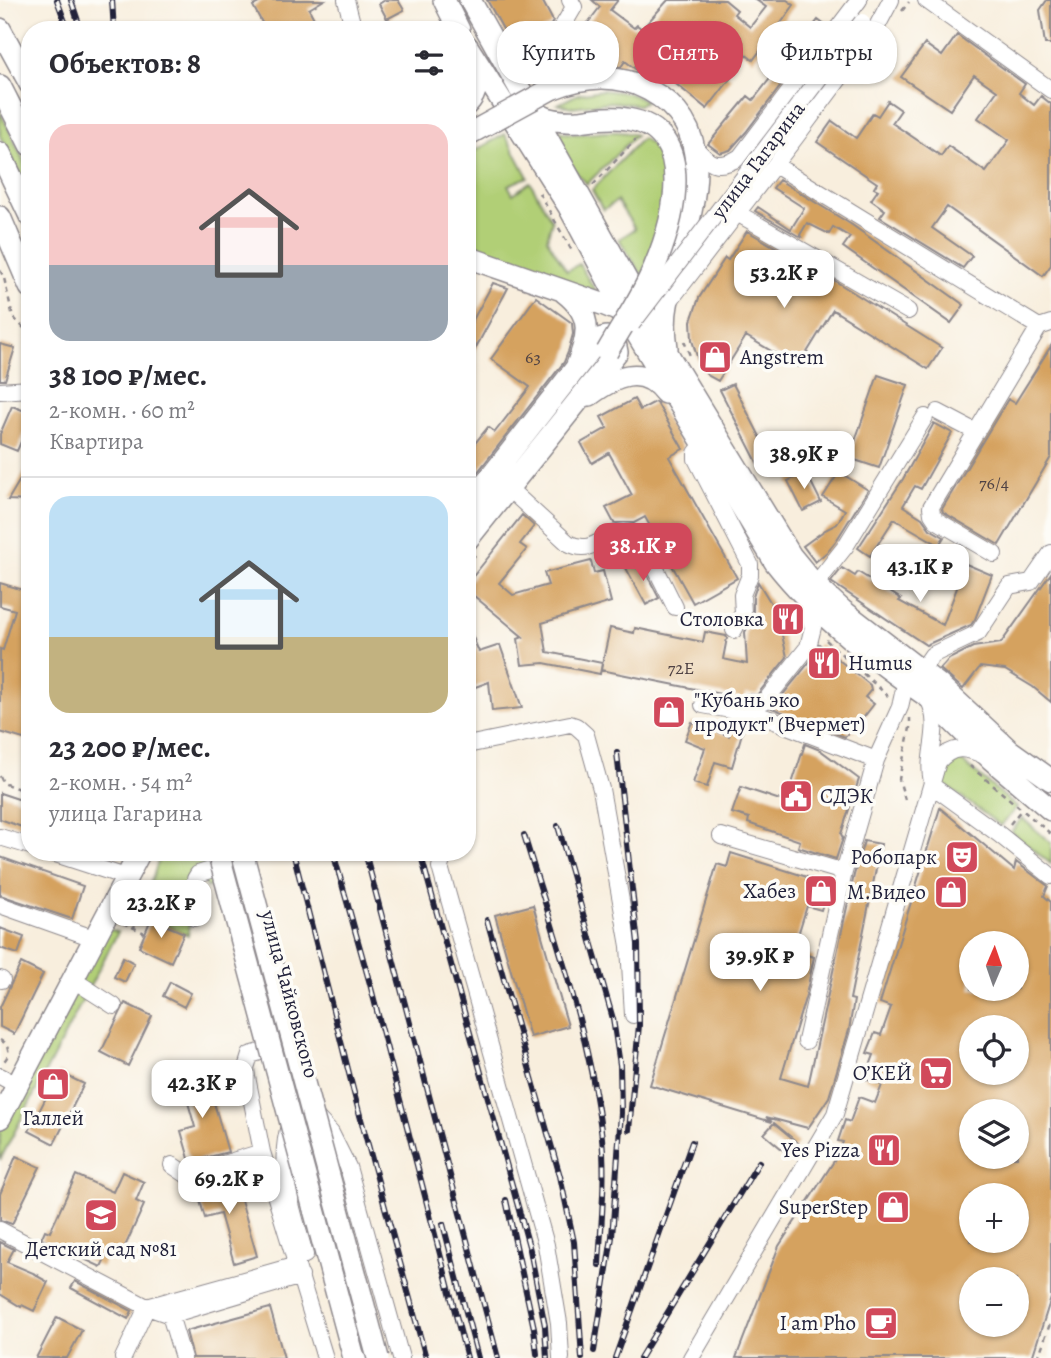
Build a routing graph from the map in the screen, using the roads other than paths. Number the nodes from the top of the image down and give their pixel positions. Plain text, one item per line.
1 (346, 0) edge
2 (444, 0) edge
3 (470, 0) edge
4 (859, 0) edge
5 (883, 0) edge
6 (891, 0) edge
7 (926, 0) edge
8 (574, 2) edge
9 (351, 21) edge
10 (454, 21) edge
11 (564, 21) edge
12 (0, 29) edge
13 (497, 38) edge
14 (476, 61) edge
15 (21, 68) edge
16 (529, 84) joint
17 (0, 86) edge
18 (1051, 90) edge
19 (21, 127) edge
20 (476, 130) edge
21 (693, 145) junction
22 (0, 153) edge
23 (775, 165) junction
24 (21, 197) edge
25 (737, 213) junction
26 (0, 217) edge
27 (476, 260) edge
28 (21, 266) edge
29 (564, 292) junction
30 (667, 303) junction
31 (908, 311) dead end
32 (1045, 325) edge
33 (634, 329) junction
34 (607, 352) junction
35 (682, 361) junction
36 (576, 368) junction
37 (21, 389) edge
38 (0, 391) edge
39 (574, 406) junction
40 (976, 432) junction
41 (699, 438) junction
42 (508, 488) junction
43 (476, 496) edge
44 (476, 512) edge
45 (476, 529) edge
46 (1051, 553) edge
47 (994, 554) dead end
48 (809, 590) junction
49 (675, 607) dead end
50 (734, 630) dead end
51 (914, 676) junction
52 (927, 696) junction
53 (765, 701) dead end
54 (703, 705) dead end
55 (476, 743) edge
56 (997, 755) junction
57 (876, 760) junction
58 (1051, 780) edge
59 (931, 781) junction
60 (1051, 810) edge
61 (721, 836) dead end
62 (0, 837) edge
63 (21, 843) edge
64 (77, 861) edge
65 (135, 861) edge
66 (220, 861) edge
67 (231, 861) edge
68 (232, 861) edge
69 (232, 861) edge
70 (442, 861) edge
71 (844, 873) junction
72 (1051, 876) edge
73 (126, 877) junction
74 (0, 905) edge
75 (194, 918) dead end
76 (93, 939) junction
77 (72, 979) junction
78 (114, 1006) dead end
79 (633, 1015) dead end
80 (806, 1041) dead end
81 (283, 1046) junction
82 (8, 1081) edge
83 (298, 1105) junction
84 (0, 1118) edge
85 (262, 1152) junction
86 (172, 1165) dead end
87 (0, 1230) edge
88 (299, 1271) junction
89 (147, 1307) junction
90 (170, 1315) junction
91 (123, 1358) edge
92 (183, 1358) edge
93 (325, 1358) edge
94 (332, 1358) edge
95 (354, 1358) edge
96 (365, 1358) edge
97 (378, 1358) edge
98 (401, 1358) edge
99 (561, 1358) edge
100 (691, 1358) edge

1 - 9 street
2 - 10 main road
3 - 13 main road
4 - 21 street
5 - 34 street, улица Гагарина, bridge
6 - 23 street
7 - 18 street
8 - 11 street
12 - 15 main road
14 - 33 main road
16 - 34 main road, bridge
16 - 35 main road
17 - 19 main road
20 - 21 main road, bridge
21 - 30 main road
22 - 24 main road
23 - 25 street
23 - 32 street
25 - 30 street
25 - 31 street
26 - 28 main road
27 - 29 main road
29 - 33 main road
29 - 36 main road
30 - 35 main road
32 - 40 street
33 - 41 main road
34 - 44 main road
35 - 48 main road
36 - 39 main road
36 - 43 main road
37 - 38 street
39 - 41 main road
39 - 42 main road
40 - 47 street
40 - 48 street
41 - 48 main road
41 - 50 street
42 - 45 main road
42 - 49 street
46 - 51 street
48 - 51 main road
48 - 53 street
51 - 52 main road
51 - 56 main road
51 - 57 street
52 - 56 main road
52 - 59 street
54 - 57 street
55 - 79 street
56 - 58 main road
56 - 59 street
56 - 60 main road
57 - 71 street
59 - 72 street
59 - 100 street
61 - 71 street
62 - 63 street
64 - 73 street
65 - 73 main road
66 - 75 street
67 - 95 main road, bridge
68 - 81 street, улица Чайковского
69 - 97 main road, bridge
70 - 99 street
71 - 80 street
73 - 76 main road
74 - 76 street
76 - 77 main road
77 - 78 street
77 - 82 main road
81 - 83 street, улица Чайковского
81 - 85 street
82 - 84 main road
83 - 94 street
83 - 96 street, улица Чайковского
83 - 98 street
85 - 86 street
85 - 88 street
87 - 89 street
88 - 89 street
88 - 90 street
88 - 93 street
89 - 90 street
89 - 91 street
90 - 92 street

